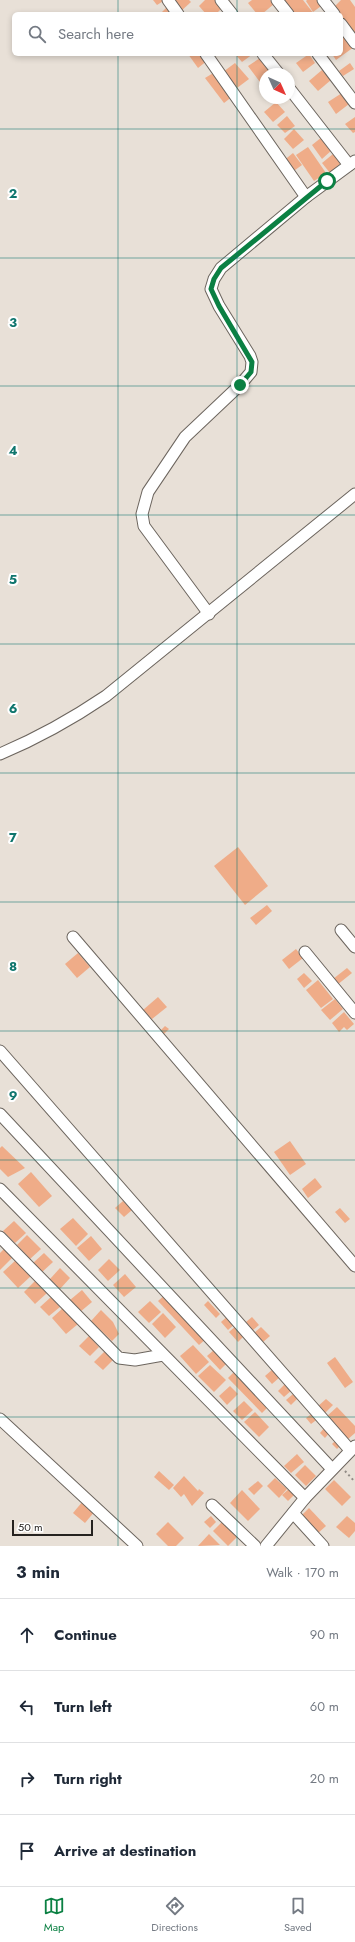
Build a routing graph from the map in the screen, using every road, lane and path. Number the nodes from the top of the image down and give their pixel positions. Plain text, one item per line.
1 (168, 0) edge
2 (221, 0) edge
3 (277, 0) edge
4 (323, 0) edge
5 (177, 12) edge
6 (230, 12) edge
7 (286, 12) edge
8 (332, 12) edge
9 (343, 27) edge
10 (355, 42) edge
11 (207, 56) edge
12 (264, 56) edge
13 (320, 56) edge
14 (274, 68) edge
15 (295, 95) edge
16 (355, 103) edge
17 (352, 163) edge
18 (306, 197) junction
19 (355, 494) edge
20 (208, 614) junction
21 (0, 754) edge
22 (341, 930) dead end
23 (73, 937) dead end
24 (355, 947) edge
25 (305, 952) dead end
26 (355, 1013) edge
27 (0, 1051) edge
28 (0, 1114) edge
29 (0, 1190) edge
30 (0, 1237) edge
31 (355, 1266) edge
32 (163, 1355) junction
33 (0, 1419) edge
34 (353, 1448) edge
35 (332, 1468) junction
36 (305, 1498) junction
37 (212, 1505) dead end
38 (293, 1513) junction
39 (137, 1546) edge
40 (255, 1546) edge
41 (266, 1546) edge
42 (323, 1546) edge

1 - 5 street
2 - 6 street
3 - 7 street
4 - 8 street
9 - 10 street
11 - 18 street
12 - 14 street
13 - 16 street
15 - 17 street
17 - 18 street
18 - 20 street
19 - 20 street
20 - 21 street
22 - 24 street
23 - 31 street
25 - 26 street
27 - 34 street
28 - 35 street
29 - 32 street
30 - 32 street
32 - 36 street
33 - 39 street
34 - 35 street
35 - 36 street
36 - 38 street
37 - 40 street
38 - 41 street
38 - 42 street

